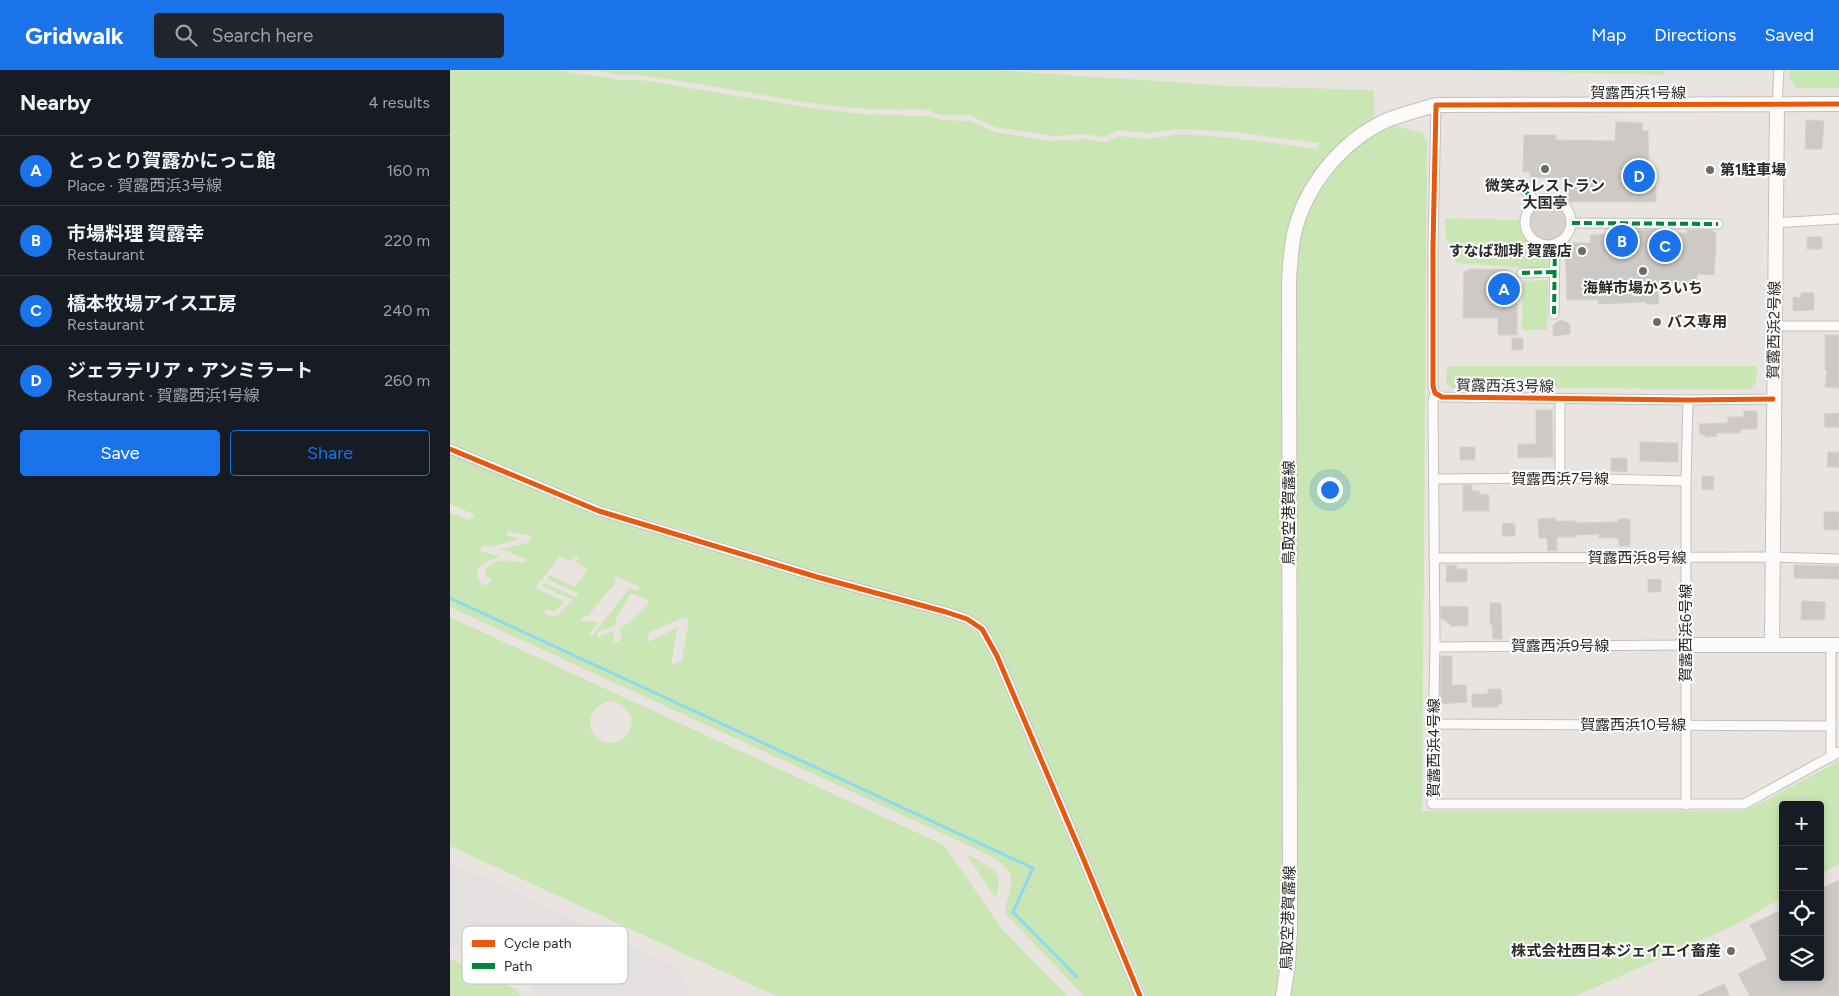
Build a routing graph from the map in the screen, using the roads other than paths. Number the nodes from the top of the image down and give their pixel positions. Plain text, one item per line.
1 (1779, 70) edge
2 (1839, 104) edge
3 (1436, 105) junction
4 (1777, 105) junction
5 (1525, 191) dead end
6 (1536, 202) junction
7 (1839, 219) edge
8 (1572, 223) junction
9 (1775, 223) junction
10 (1718, 224) dead end
11 (1555, 244) junction
12 (1554, 272) junction
13 (1522, 273) dead end
14 (1554, 314) dead end
15 (1774, 326) junction
16 (1839, 326) edge
17 (1435, 393) junction
18 (1560, 399) junction
19 (1773, 399) junction
20 (1688, 400) junction
21 (450, 449) edge
22 (1560, 478) junction
23 (1434, 479) junction
24 (1686, 480) junction
25 (1773, 557) junction
26 (1434, 558) junction
27 (1686, 558) junction
28 (1839, 559) edge
29 (1772, 644) junction
30 (1686, 645) junction
31 (1835, 645) edge
32 (1435, 647) junction
33 (1434, 724) junction
34 (1686, 726) junction
35 (1831, 726) junction
36 (1835, 754) edge
37 (1686, 805) junction
38 (1140, 996) edge
39 (1284, 996) edge

1 - 4 street
2 - 4 street, 賀露西浜1号線
3 - 4 street, 賀露西浜1号線
3 - 17 street, 賀露西浜3号線
3 - 39 street, 鳥取空港賀露線
4 - 9 street, 賀露西浜2号線
5 - 6 street
6 - 8 street
6 - 11 street
7 - 9 street
8 - 10 street
8 - 11 street
9 - 15 street, 賀露西浜2号線
11 - 12 street
12 - 13 street
12 - 14 street
15 - 16 street
15 - 19 street, 賀露西浜2号線
17 - 18 street, 賀露西浜3号線
17 - 23 street, 賀露西浜4号線
18 - 20 street, 賀露西浜3号線
18 - 22 street
19 - 20 street, 賀露西浜3号線
19 - 25 street, 賀露西浜2号線
20 - 24 street, 賀露西浜6号線
21 - 38 street
22 - 23 street, 賀露西浜7号線
22 - 24 street, 賀露西浜7号線
23 - 26 street, 賀露西浜4号線
24 - 27 street, 賀露西浜6号線
25 - 27 street, 賀露西浜8号線
25 - 28 street, 賀露西浜8号線
25 - 29 street, 賀露西浜2号線
26 - 27 street, 賀露西浜8号線
26 - 32 street, 賀露西浜4号線
27 - 30 street, 賀露西浜6号線
29 - 30 street
29 - 31 street
30 - 32 street, 賀露西浜9号線
30 - 34 street, 賀露西浜6号線
31 - 35 street
32 - 33 street, 賀露西浜4号線
33 - 34 street, 賀露西浜10号線
33 - 37 street, 賀露西浜4号線
34 - 35 street, 賀露西浜10号線
34 - 37 street, 賀露西浜6号線
35 - 36 street
36 - 37 street, 賀露西浜4号線

